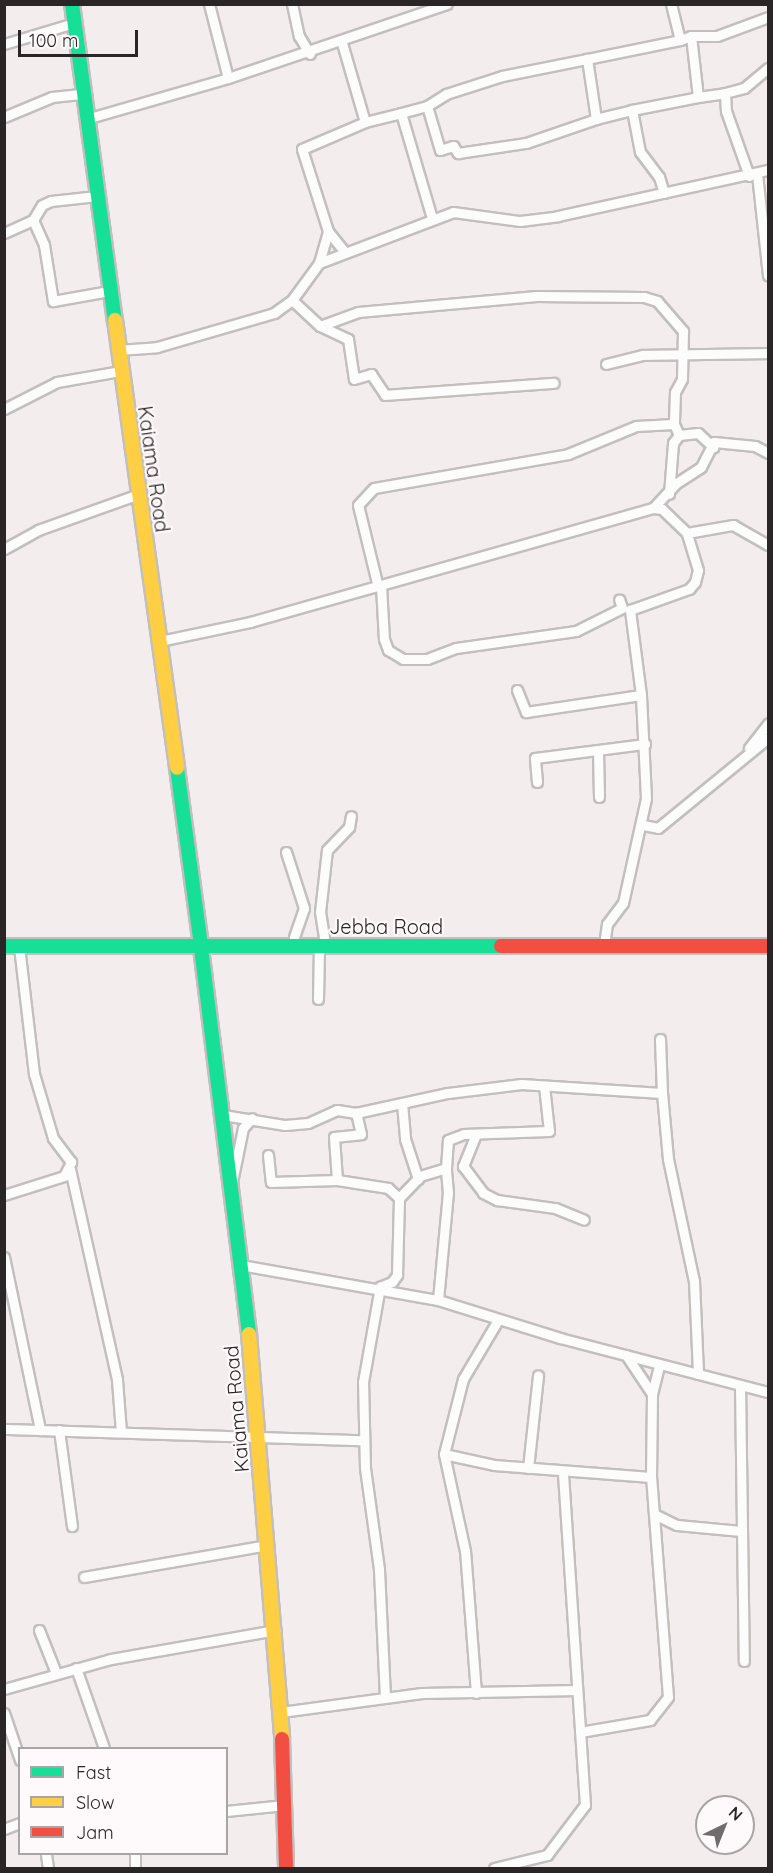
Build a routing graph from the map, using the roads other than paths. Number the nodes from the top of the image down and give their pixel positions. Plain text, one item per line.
1 (72, 4) edge
2 (209, 4) edge
3 (292, 4) edge
4 (671, 4) edge
5 (445, 5) edge
6 (768, 17) edge
7 (74, 23) junction
8 (691, 36) junction
9 (680, 40) junction
10 (342, 43) junction
11 (4, 44) edge
12 (310, 54) junction
13 (587, 59) junction
14 (768, 68) edge
15 (228, 78) junction
16 (725, 93) junction
17 (83, 94) junction
18 (698, 96) junction
19 (427, 106) junction
20 (632, 110) junction
21 (401, 113) junction
22 (4, 117) edge
23 (86, 119) junction
24 (596, 119) junction
25 (365, 122) junction
26 (768, 170) edge
27 (753, 175) junction
28 (664, 193) junction
29 (97, 196) junction
30 (432, 218) junction
31 (33, 220) junction
32 (328, 231) junction
33 (4, 233) edge
34 (344, 251) junction
35 (319, 264) junction
36 (768, 275) edge
37 (109, 291) junction
38 (292, 300) junction
39 (320, 326) junction
40 (768, 342) edge
41 (118, 350) junction
42 (766, 353) edge
43 (682, 355) junction
44 (606, 363) dead end
45 (121, 371) junction
46 (554, 383) dead end
47 (4, 409) edge
48 (674, 424) junction
49 (679, 435) junction
50 (713, 447) junction
51 (768, 453) edge
52 (139, 494) junction
53 (669, 494) junction
54 (653, 508) junction
55 (687, 533) junction
56 (768, 545) edge
57 (4, 549) edge
58 (380, 586) junction
59 (619, 598) dead end
60 (159, 641) junction
61 (517, 690) dead end
62 (641, 695) junction
63 (768, 726) edge
64 (768, 738) edge
65 (645, 744) junction
66 (598, 750) junction
67 (746, 752) junction
68 (537, 782) dead end
69 (599, 797) dead end
70 (351, 816) dead end
71 (643, 825) junction
72 (286, 852) dead end
73 (294, 937) junction
74 (604, 938) junction
75 (768, 938) edge
76 (4, 939) edge
77 (322, 942) junction
78 (201, 943) junction
79 (4, 946) edge
80 (20, 946) junction
81 (768, 946) edge
82 (318, 999) dead end
83 (660, 1039) dead end
84 (544, 1086) junction
85 (662, 1093) junction
86 (402, 1103) junction
87 (356, 1113) junction
88 (223, 1115) junction
89 (252, 1118) junction
90 (476, 1134) junction
91 (268, 1155) dead end
92 (446, 1168) junction
93 (70, 1169) junction
94 (418, 1179) junction
95 (337, 1180) junction
96 (231, 1184) junction
97 (4, 1195) edge
98 (399, 1198) junction
99 (584, 1220) dead end
100 (4, 1257) edge
101 (241, 1265) junction
102 (380, 1287) junction
103 (438, 1300) junction
104 (498, 1320) junction
105 (626, 1355) junction
106 (659, 1365) junction
107 (698, 1374) junction
108 (538, 1376) dead end
109 (740, 1385) junction
110 (768, 1392) edge
111 (652, 1394) junction
112 (4, 1429) edge
113 (40, 1430) junction
114 (59, 1430) junction
115 (121, 1431) junction
116 (258, 1434) junction
117 (364, 1440) junction
118 (444, 1454) junction
119 (528, 1468) junction
120 (563, 1471) junction
121 (651, 1477) junction
122 (654, 1514) junction
123 (72, 1526) dead end
124 (741, 1531) junction
125 (267, 1545) junction
126 (84, 1577) dead end
127 (39, 1630) dead end
128 (274, 1630) junction
129 (744, 1660) dead end
130 (76, 1668) junction
131 (56, 1673) junction
132 (4, 1689) edge
133 (577, 1690) junction
134 (476, 1693) junction
135 (385, 1697) junction
136 (281, 1712) junction
137 (4, 1713) edge
138 (580, 1732) junction
139 (103, 1747) edge
140 (18, 1754) edge
141 (285, 1805) junction
142 (228, 1811) edge
143 (286, 1869) edge
144 (494, 1869) edge

1 - 7 highway, Kaiama Road
2 - 15 street
3 - 12 street
4 - 9 street
5 - 10 street
6 - 8 street
7 - 11 street
7 - 17 highway, Kaiama Road
8 - 9 street
8 - 18 street
9 - 13 street
10 - 12 street
10 - 25 street
12 - 15 street
13 - 19 street
13 - 24 street
14 - 16 street
15 - 23 street
16 - 18 street
16 - 27 street
17 - 22 street
17 - 23 highway, Kaiama Road
18 - 20 street
19 - 21 street
19 - 24 street
20 - 24 street
20 - 28 street
21 - 25 street
21 - 30 street
23 - 29 highway, Kaiama Road
25 - 32 street
26 - 27 street
27 - 28 street
27 - 36 street
28 - 30 street
29 - 31 street
29 - 37 highway, Kaiama Road
30 - 34 street
31 - 33 street
31 - 37 street
32 - 34 street
32 - 35 street
34 - 35 street
35 - 38 street
37 - 41 highway, Kaiama Road
38 - 39 street
38 - 41 street
39 - 43 street
39 - 46 street
40 - 42 street
41 - 45 highway, Kaiama Road
42 - 43 street
43 - 44 street
43 - 48 street
45 - 47 street
45 - 52 highway, Kaiama Road
48 - 49 street
48 - 58 street
49 - 50 street
49 - 53 street
50 - 51 street
50 - 53 street
52 - 57 street
52 - 60 highway, Kaiama Road
53 - 54 street
54 - 55 street
54 - 58 street
55 - 56 street
55 - 62 street
58 - 59 street
58 - 60 street
60 - 78 highway, Kaiama Road
61 - 62 street
62 - 65 street
63 - 67 street
64 - 67 street
65 - 66 street
65 - 71 street
66 - 68 street
66 - 69 street
67 - 71 street
70 - 77 street
71 - 74 street
72 - 73 street
73 - 77 highway, Jebba Road
73 - 78 highway, Jebba Road
74 - 75 highway, Jebba Road
74 - 77 highway, Jebba Road
76 - 78 highway, Jebba Road
77 - 78 highway, Jebba Road
77 - 81 highway, Jebba Road
77 - 82 street
78 - 80 highway, Jebba Road
78 - 88 highway, Kaiama Road
79 - 80 highway, Jebba Road
80 - 93 street
83 - 85 street
84 - 85 street
84 - 86 street
84 - 90 street
85 - 107 street
86 - 87 street
86 - 94 street
87 - 89 street
87 - 95 street
88 - 89 street
88 - 96 highway, Kaiama Road
89 - 96 street
90 - 92 street
90 - 99 street
91 - 95 street
92 - 94 street
92 - 103 street
93 - 97 street
93 - 115 street
94 - 98 street
95 - 98 street
96 - 101 highway, Kaiama Road
98 - 102 street
100 - 113 street
101 - 102 street
101 - 116 highway, Kaiama Road
102 - 103 street
102 - 117 street
103 - 104 street
104 - 105 street
104 - 118 street
105 - 106 street
105 - 111 street
106 - 107 street
106 - 111 street
107 - 109 street
108 - 119 street
109 - 110 street
109 - 124 street
111 - 121 street
112 - 113 street
113 - 114 street
114 - 115 street
114 - 123 street
115 - 116 street
116 - 117 street
116 - 125 highway, Kaiama Road
117 - 135 street
118 - 119 street
118 - 134 street
119 - 120 street
120 - 121 street
120 - 133 street
121 - 122 street
122 - 124 street
122 - 138 street
124 - 129 street
125 - 126 street
125 - 128 highway, Kaiama Road
127 - 131 street
128 - 130 street
128 - 136 highway, Kaiama Road
130 - 131 street
130 - 139 street
131 - 132 street
133 - 134 street
133 - 138 street
134 - 135 street
135 - 136 street
136 - 141 highway, Kaiama Road
137 - 140 street
138 - 144 street
141 - 142 street
141 - 143 highway, Kaiama Road

